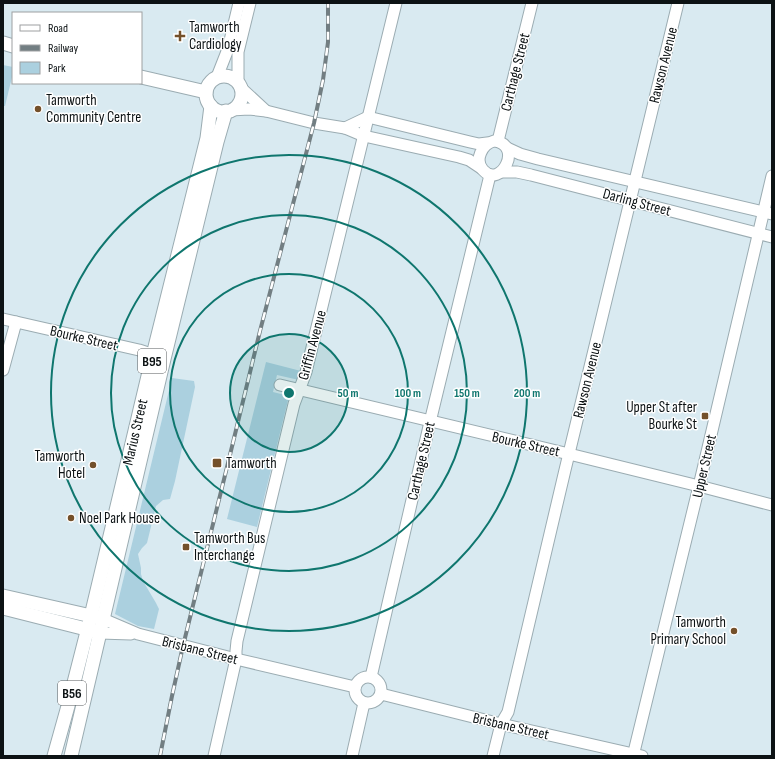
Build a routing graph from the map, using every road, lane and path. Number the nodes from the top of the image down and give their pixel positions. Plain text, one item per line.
1 (239, 3) edge
2 (250, 3) edge
3 (396, 3) edge
4 (532, 3) edge
5 (678, 3) edge
6 (142, 77) edge
7 (217, 78) junction
8 (239, 85) junction
9 (206, 92) junction
10 (211, 106) junction
11 (228, 111) junction
12 (266, 111) junction
13 (368, 117) junction
14 (346, 128) junction
15 (364, 136) junction
16 (498, 144) junction
17 (485, 171) junction
18 (502, 172) junction
19 (772, 176) edge
20 (635, 182) junction
21 (630, 200) junction
22 (768, 213) edge
23 (758, 233) junction
24 (772, 237) edge
25 (3, 319) edge
26 (16, 322) junction
27 (159, 357) junction
28 (3, 370) edge
29 (280, 385) dead end
30 (300, 390) junction
31 (430, 422) junction
32 (569, 454) junction
33 (699, 486) junction
34 (772, 505) edge
35 (3, 596) edge
36 (3, 608) edge
37 (97, 618) junction
38 (94, 631) junction
39 (138, 634) junction
40 (236, 659) junction
41 (371, 677) junction
42 (355, 687) junction
43 (381, 694) junction
44 (364, 703) junction
45 (501, 724) junction
46 (637, 755) edge
47 (54, 756) edge
48 (71, 756) edge
49 (214, 756) edge
50 (352, 756) edge
51 (494, 756) edge

1 - 7 street
2 - 8 street
3 - 13 street, Griffin Avenue
4 - 16 street, Carthage Street
5 - 20 street, Rawson Avenue
6 - 9 main road
7 - 8 main road
7 - 9 main road
8 - 11 main road, B95
8 - 12 street
9 - 10 main road, B95
10 - 11 main road
10 - 27 main road, Marius Street / B95
11 - 12 street
11 - 27 main road, Marius Street / B95
12 - 14 street
13 - 14 street
13 - 15 street, Griffin Avenue
13 - 16 street, Darling Street
14 - 15 street
15 - 17 street
15 - 30 street, Griffin Avenue
16 - 17 street
16 - 18 street
16 - 20 street, Darling Street
17 - 18 street
17 - 31 street, Carthage Street
18 - 21 street, Darling Street
19 - 22 street, Upper Street
20 - 21 street, Rawson Avenue
20 - 22 street, Darling Street
21 - 23 street, Darling Street
21 - 32 street, Rawson Avenue
22 - 23 street, Upper Street
23 - 24 street, Darling Street
23 - 33 street, Upper Street
25 - 26 street, Bourke Street
26 - 27 street, Bourke Street
26 - 28 street
27 - 37 main road, Marius Street / B95
29 - 30 street, Bourke Street
30 - 31 street, Bourke Street
30 - 40 street, Griffin Avenue
31 - 32 street, Bourke Street
31 - 41 street, Carthage Street
32 - 33 street, Bourke Street
32 - 45 street, Rawson Avenue
33 - 34 street, Bourke Street
33 - 46 street, Upper Street
35 - 37 main road, Brisbane Street
36 - 38 main road, Brisbane Street
37 - 38 main road, Marius Street / B56
37 - 39 street, Brisbane Street
38 - 39 street, Brisbane Street
38 - 47 main road, Marius Street / B56
38 - 48 main road, Marius Street / B56
39 - 40 street, Brisbane Street
40 - 42 street, Brisbane Street
40 - 49 street, Griffin Avenue
41 - 42 street
41 - 43 street
42 - 44 street
43 - 44 street
43 - 45 street, Brisbane Street
44 - 50 street
45 - 46 street, Brisbane Street
45 - 51 street, Rawson Avenue

